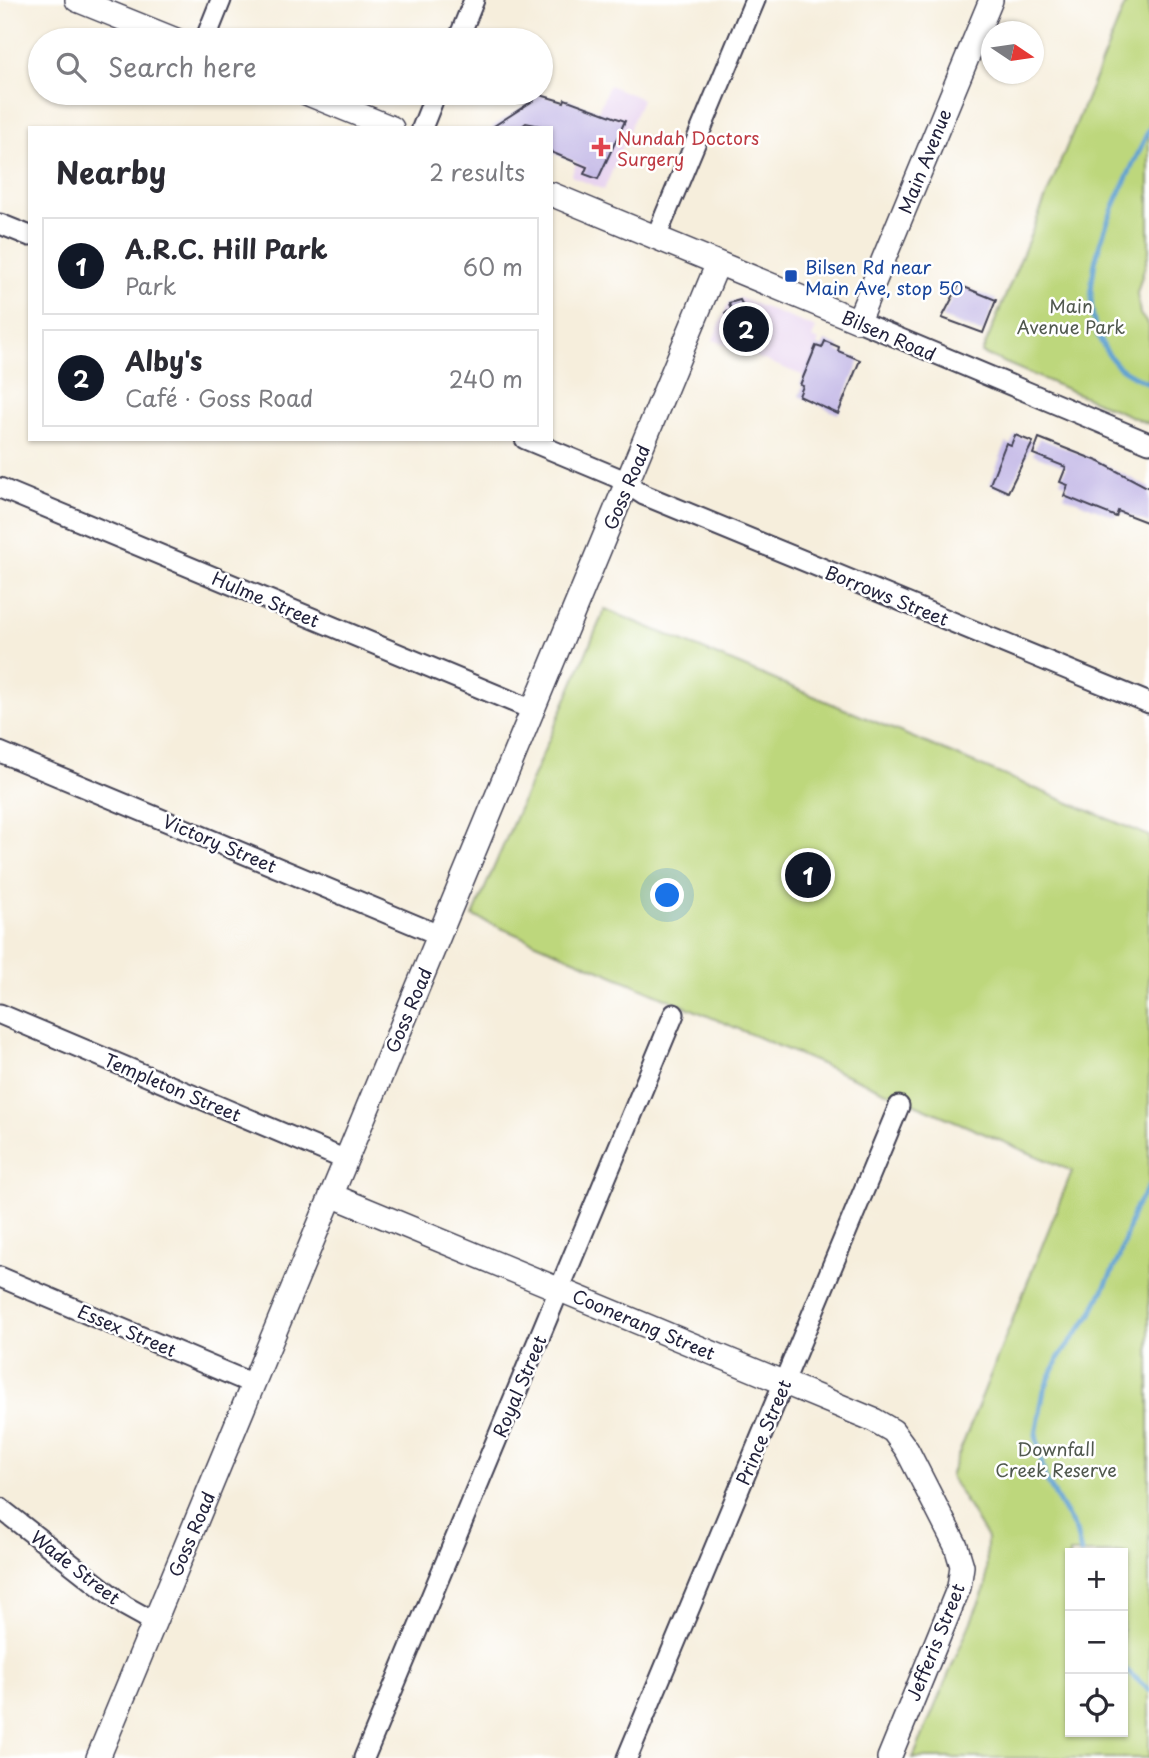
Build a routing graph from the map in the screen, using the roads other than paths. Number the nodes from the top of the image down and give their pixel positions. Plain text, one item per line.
1 (77, 0) edge
2 (221, 0) edge
3 (474, 0) edge
4 (755, 0) edge
5 (991, 0) edge
6 (146, 28) edge
7 (210, 28) edge
8 (463, 28) edge
9 (335, 105) edge
10 (431, 105) edge
11 (386, 126) edge
12 (423, 126) edge
13 (553, 195) edge
14 (0, 224) edge
15 (28, 235) edge
16 (656, 237) junction
17 (718, 263) junction
18 (858, 321) junction
19 (530, 441) edge
20 (1149, 443) edge
21 (627, 484) junction
22 (0, 488) edge
23 (1149, 703) edge
24 (533, 710) junction
25 (0, 752) edge
26 (439, 935) junction
27 (0, 1014) edge
28 (674, 1014) dead end
29 (899, 1106) dead end
30 (346, 1160) junction
31 (331, 1195) junction
32 (0, 1277) edge
33 (559, 1289) junction
34 (784, 1382) junction
35 (253, 1384) junction
36 (926, 1489) joint
37 (0, 1508) edge
38 (154, 1622) junction
39 (98, 1758) edge
40 (364, 1758) edge
41 (627, 1758) edge
42 (889, 1758) edge

1 - 6 street
2 - 7 street
3 - 8 street
4 - 16 street
5 - 18 street, Main Avenue
9 - 11 street
10 - 12 street
13 - 16 street, Bilsen Road
14 - 15 street
16 - 17 street, Bilsen Road
17 - 18 street, Bilsen Road
17 - 21 street, Goss Road
18 - 20 street, Bilsen Road
19 - 21 street, Borrows Street
21 - 23 street, Borrows Street
21 - 24 street, Goss Road
22 - 24 street, Hulme Street
24 - 26 street, Goss Road
25 - 26 street, Victory Street
26 - 30 street, Goss Road
27 - 30 street, Templeton Street
28 - 33 street, Royal Street
29 - 34 street, Prince Street
30 - 31 street, Goss Road
31 - 33 street, Coonerang Street
31 - 35 street, Goss Road
32 - 35 street, Essex Street
33 - 34 street, Coonerang Street
33 - 40 street, Royal Street
34 - 36 street, Coonerang Street
34 - 41 street, Prince Street
35 - 38 street, Goss Road
36 - 42 street, Jefferis Street
37 - 38 street, Wade Street
38 - 39 street, Goss Road

